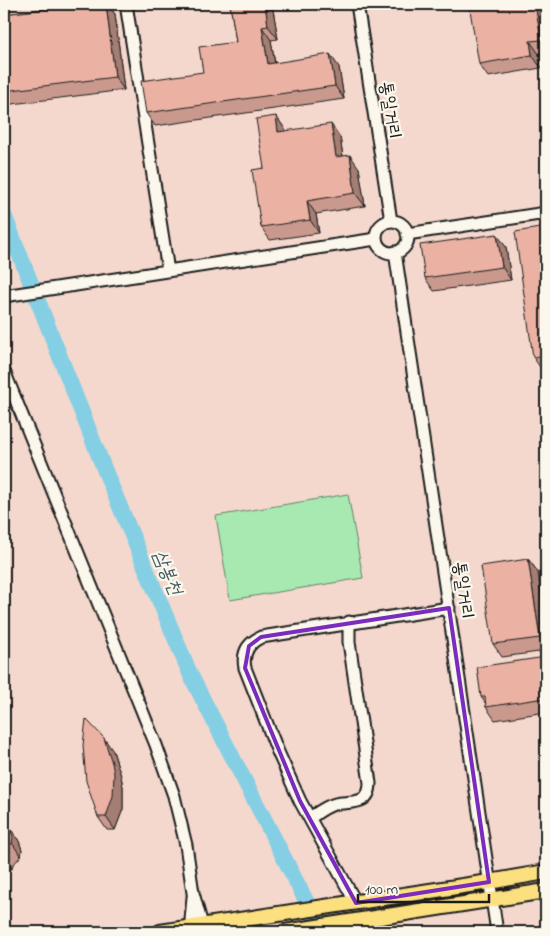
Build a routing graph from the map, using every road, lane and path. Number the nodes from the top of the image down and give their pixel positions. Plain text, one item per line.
1 (126, 4) edge
2 (357, 4) edge
3 (546, 213) edge
4 (391, 221) junction
5 (407, 234) junction
6 (376, 239) junction
7 (395, 252) junction
8 (168, 271) junction
9 (4, 296) edge
10 (4, 371) edge
11 (450, 608) junction
12 (348, 622) junction
13 (310, 818) junction
14 (546, 872) edge
15 (489, 882) junction
16 (546, 892) edge
17 (194, 893) junction
18 (492, 901) junction
19 (356, 903) junction
20 (204, 929) edge
21 (189, 930) edge
22 (160, 932) edge
23 (286, 932) edge
24 (497, 932) edge

1 - 8 street
2 - 4 street, 통일거리
3 - 5 street
4 - 5 street
4 - 6 street
5 - 7 street
6 - 7 street
6 - 8 street
7 - 11 street, 통일거리
8 - 9 street
10 - 17 street
11 - 12 street
11 - 15 street, 통일거리
12 - 13 street
12 - 13 street
13 - 19 street
14 - 15 main road
15 - 18 street, 통일거리
15 - 19 main road
16 - 18 main road
17 - 20 street
17 - 21 street
18 - 23 main road
18 - 24 street, 통일거리
19 - 20 main road
20 - 21 main road
21 - 22 main road

